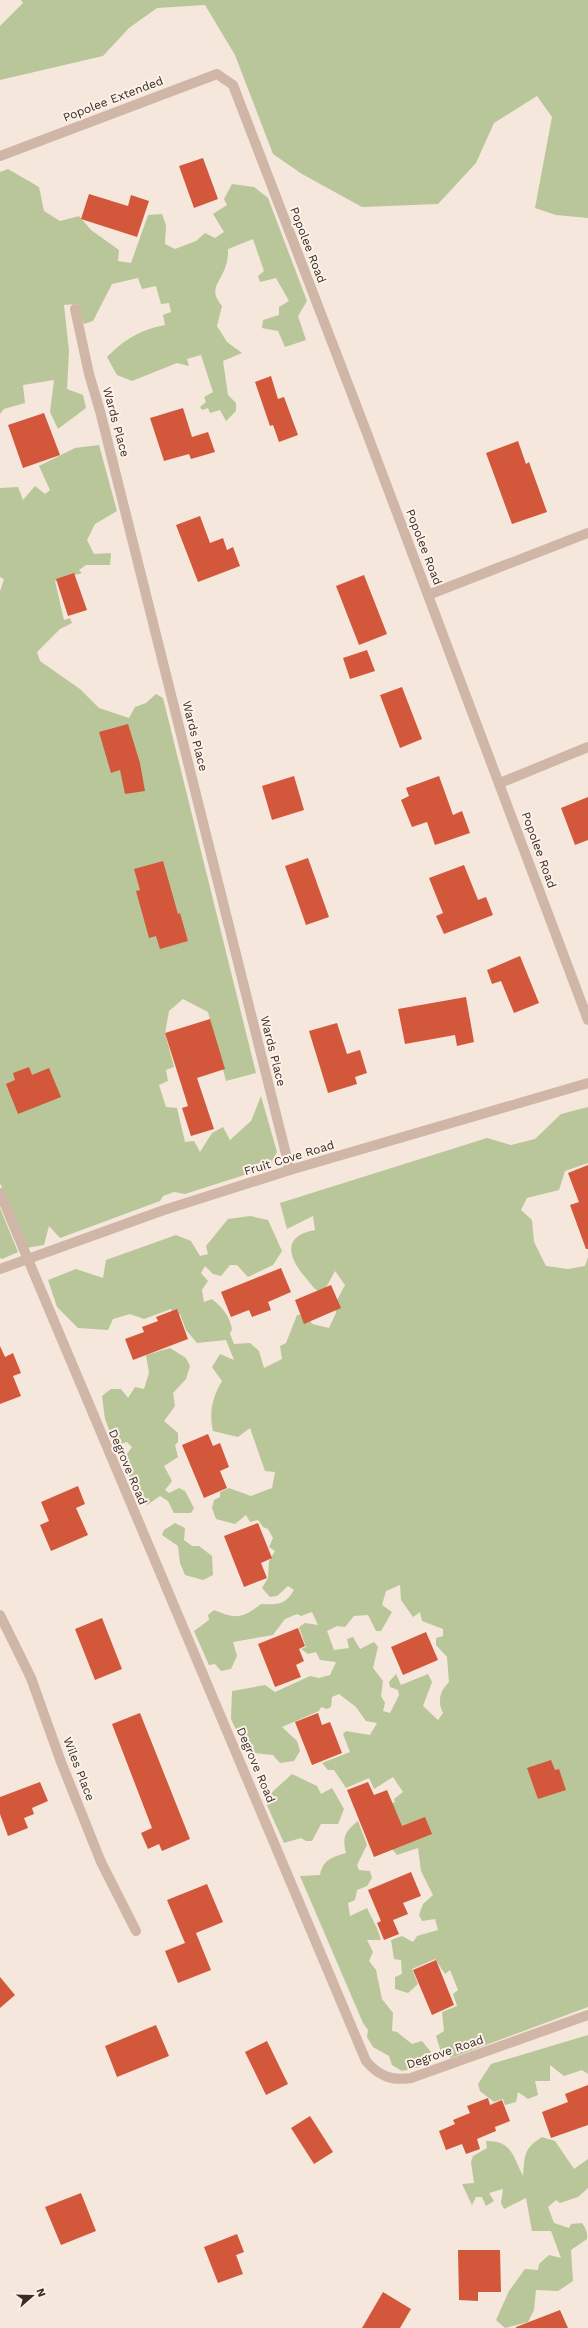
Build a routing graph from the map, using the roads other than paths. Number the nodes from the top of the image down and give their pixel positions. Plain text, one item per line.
1 (233, 85) joint
2 (0, 156) edge
3 (75, 309) dead end
4 (588, 533) edge
5 (428, 595) junction
6 (588, 747) edge
7 (500, 784) junction
8 (588, 1020) edge
9 (588, 1083) edge
10 (290, 1170) junction
11 (0, 1193) edge
12 (27, 1258) junction
13 (0, 1268) edge
14 (0, 1615) edge
15 (136, 1931) dead end
16 (588, 2015) edge

1 - 2 street, Popolee Extended
1 - 5 street, Popolee Road
3 - 10 street, Wards Place
4 - 5 street
5 - 7 street, Popolee Road
6 - 7 street
7 - 8 street, Popolee Road
9 - 10 street, Fruit Cove Road
10 - 12 street, Fruit Cove Road
11 - 12 street, Degrove Road
12 - 13 street, Fruit Cove Road
12 - 16 street, Degrove Road
14 - 15 street, Wiles Place

